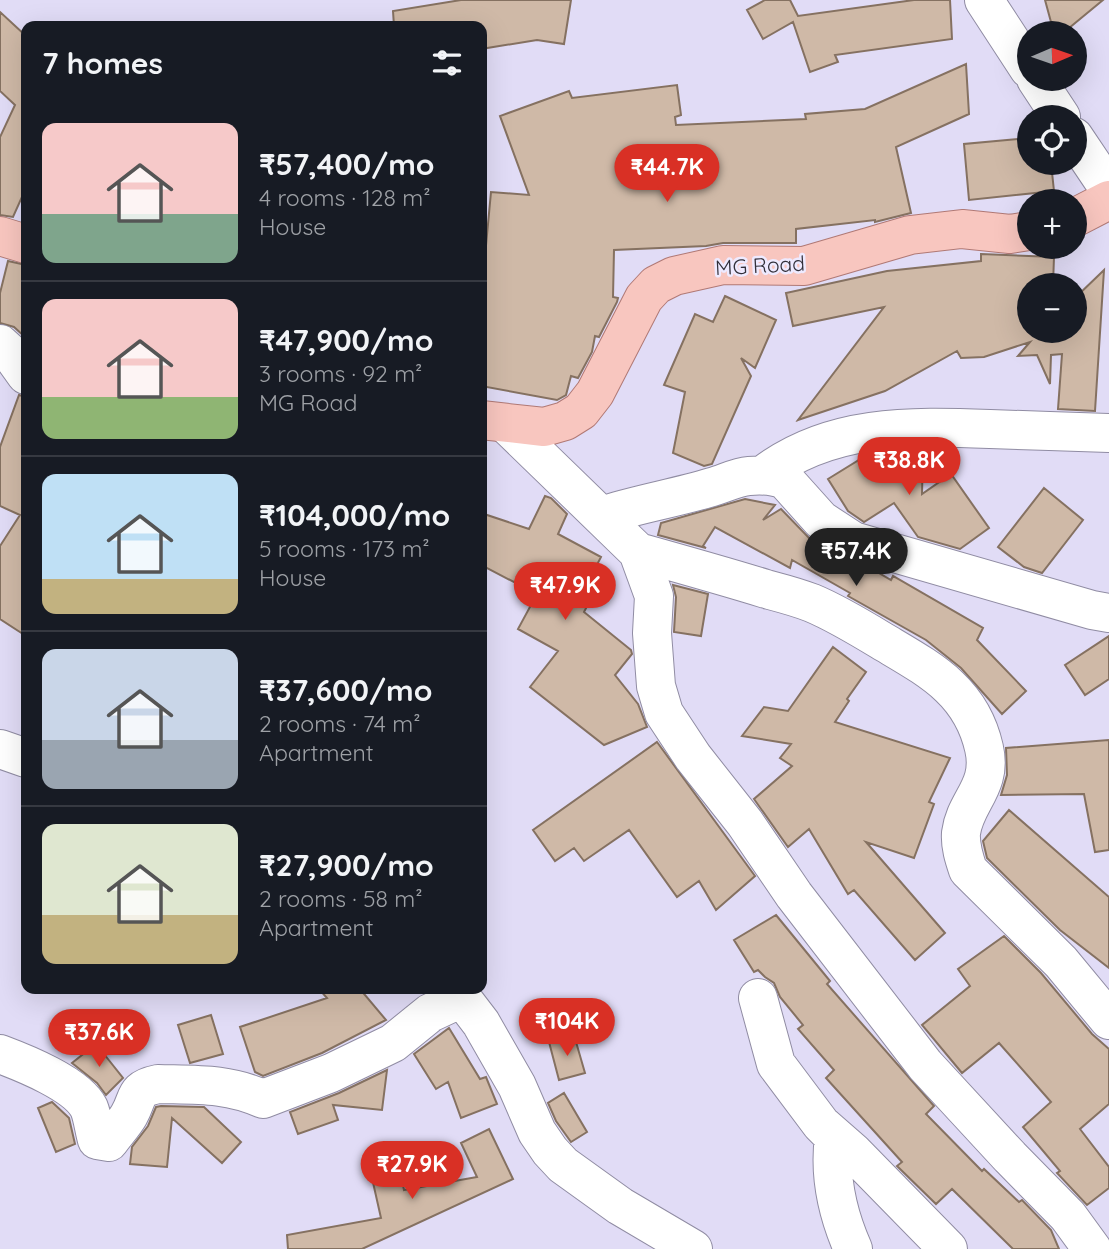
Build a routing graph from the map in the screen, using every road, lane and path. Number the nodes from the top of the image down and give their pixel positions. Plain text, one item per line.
1 (984, 0) edge
2 (1017, 51) edge
3 (1087, 156) edge
4 (1109, 189) edge
5 (1109, 200) edge
6 (1087, 211) edge
7 (1017, 233) edge
8 (0, 236) edge
9 (21, 242) edge
10 (0, 344) edge
11 (21, 368) edge
12 (493, 422) edge
13 (1109, 433) edge
14 (763, 475) junction
15 (601, 516) junction
16 (638, 552) junction
17 (1109, 612) edge
18 (0, 749) edge
19 (21, 756) edge
20 (458, 994) edge
21 (460, 994) edge
22 (758, 998) dead end
23 (1109, 1020) edge
24 (0, 1054) edge
25 (821, 1124) junction
26 (693, 1249) edge
27 (853, 1249) edge
28 (948, 1249) edge
29 (1092, 1249) edge

1 - 2 street
3 - 4 street
5 - 6 main road
7 - 12 main road, MG Road
8 - 9 main road
10 - 11 street
12 - 15 street
13 - 14 street
14 - 15 street
14 - 17 street
15 - 16 street
16 - 23 street
16 - 29 street
18 - 19 street
20 - 24 street
21 - 26 street
22 - 25 street
25 - 27 street
25 - 28 street

